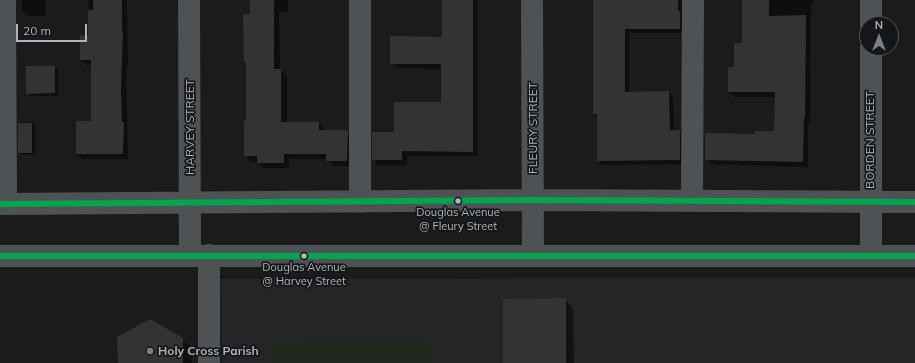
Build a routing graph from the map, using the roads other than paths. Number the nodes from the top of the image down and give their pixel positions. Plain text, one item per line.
1 (5, 0) edge
2 (189, 0) edge
3 (360, 0) edge
4 (532, 0) edge
5 (693, 0) edge
6 (871, 0) edge
7 (871, 16) edge
8 (871, 56) edge
9 (534, 200) junction
10 (692, 201) junction
11 (190, 202) junction
12 (360, 202) junction
13 (870, 202) junction
14 (915, 202) edge
15 (3, 204) edge
16 (199, 255) junction
17 (0, 256) edge
18 (533, 256) junction
19 (871, 256) junction
20 (915, 256) edge
21 (209, 363) edge

1 - 15 street
2 - 11 street, HARVEY STREET
3 - 12 street
4 - 9 street, FLEURY STREET
5 - 10 street
6 - 7 street
8 - 13 street, BORDEN STREET
9 - 10 street
9 - 12 street
9 - 18 street, FLEURY STREET
10 - 13 street
11 - 12 street
11 - 15 street
11 - 16 street, HARVEY STREET
13 - 14 street
13 - 19 street, BORDEN STREET
16 - 17 street
16 - 18 street
16 - 21 street, HARVEY STREET
18 - 19 street
19 - 20 street

